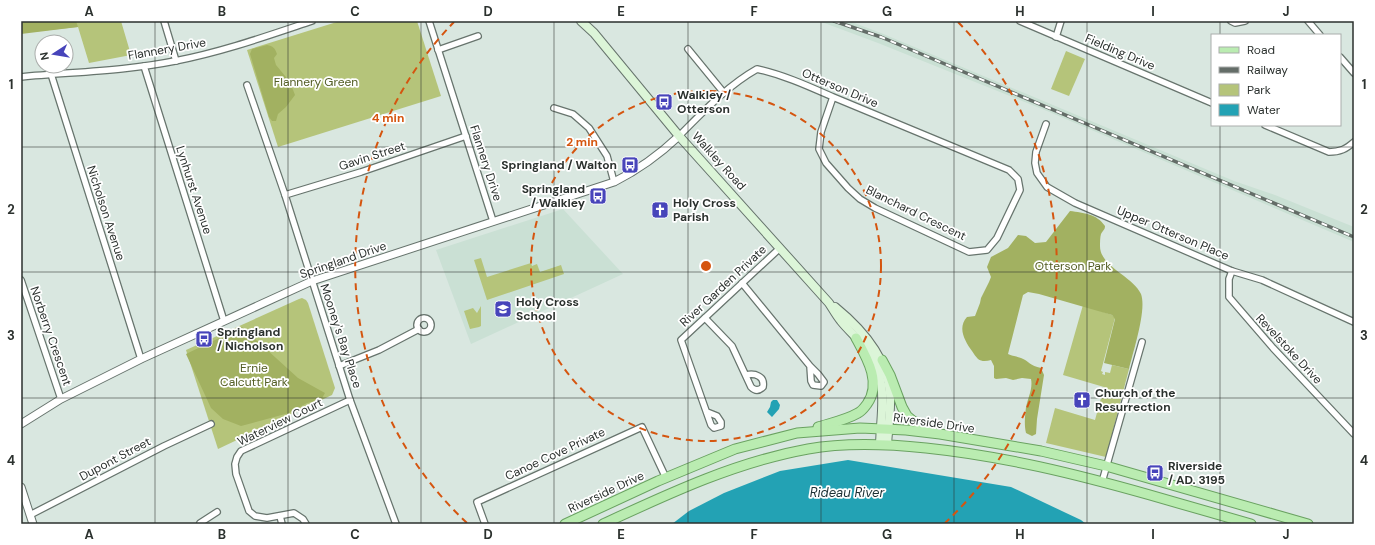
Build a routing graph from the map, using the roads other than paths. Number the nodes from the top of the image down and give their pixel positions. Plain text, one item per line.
1 (164, 21) edge
2 (312, 21) edge
3 (429, 21) edge
4 (581, 21) edge
5 (589, 21) edge
6 (1020, 21) edge
7 (1061, 21) edge
8 (1231, 21) edge
9 (1245, 21) edge
10 (1308, 21) edge
11 (594, 33) junction
12 (1319, 34) edge
13 (478, 36) dead end
14 (1056, 37) junction
15 (688, 49) dead end
16 (438, 50) junction
17 (1341, 58) edge
18 (176, 61) junction
19 (144, 66) junction
20 (74, 72) edge
21 (1354, 73) edge
22 (50, 74) joint
23 (21, 77) edge
24 (247, 85) dead end
25 (724, 93) junction
26 (833, 97) junction
27 (1211, 103) edge
28 (554, 108) dead end
29 (1046, 124) dead end
30 (1267, 126) edge
31 (466, 136) junction
32 (679, 136) junction
33 (1354, 142) edge
34 (1009, 169) joint
35 (614, 182) junction
36 (285, 195) junction
37 (493, 221) junction
38 (780, 248) junction
39 (1232, 271) junction
40 (21, 280) edge
41 (312, 280) junction
42 (742, 283) junction
43 (829, 303) junction
44 (705, 318) junction
45 (224, 321) junction
46 (1354, 322) edge
47 (419, 329) dead end
48 (856, 338) junction
49 (1142, 342) dead end
50 (141, 359) junction
51 (882, 360) junction
52 (339, 366) junction
53 (810, 366) dead end
54 (746, 375) dead end
55 (61, 399) junction
56 (350, 400) junction
57 (707, 412) dead end
58 (21, 424) edge
59 (211, 424) dead end
60 (884, 428) junction
61 (797, 433) junction
62 (940, 434) junction
63 (1354, 434) edge
64 (884, 445) junction
65 (1106, 466) junction
66 (666, 478) junction
67 (1102, 482) junction
68 (21, 487) edge
69 (217, 512) dead end
70 (30, 515) junction
71 (280, 516) junction
72 (33, 524) edge
73 (201, 524) edge
74 (282, 524) edge
75 (306, 524) edge
76 (396, 524) edge
77 (485, 524) edge
78 (565, 524) edge
79 (603, 524) edge
80 (1250, 524) edge
81 (1308, 524) edge

1 - 18 street
2 - 18 street, Flannery Drive
3 - 16 street, Flannery Drive
4 - 11 main road, Walkley Road
5 - 11 main road, Walkley Road
6 - 14 street, Fielding Drive
7 - 14 street
8 - 9 street
10 - 12 street
11 - 32 main road, Walkley Road
13 - 16 street
14 - 27 street, Fielding Drive
15 - 25 street
16 - 31 street, Flannery Drive
17 - 21 street
18 - 19 street, Flannery Drive
19 - 20 street, Flannery Drive
19 - 45 street, Lynhurst Avenue
22 - 23 street, Flannery Drive
22 - 50 street, Nicholson Avenue
24 - 36 street, Mooney's Bay Place
25 - 26 street, Otterson Drive
25 - 32 street, Otterson Drive
26 - 34 street, Otterson Drive
26 - 34 street, Blanchard Crescent
28 - 35 street
29 - 39 street, Upper Otterson Place
30 - 33 street
31 - 36 street, Gavin Street
31 - 37 street, Flannery Drive
32 - 35 street, Springland Drive
32 - 38 main road, Walkley Road
35 - 37 street, Springland Drive
36 - 41 street, Mooney's Bay Place
37 - 41 street, Springland Drive
38 - 42 street, River Garden Private
38 - 43 main road, Walkley Road
39 - 46 street, Upper Otterson Place
39 - 63 street, Revelstoke Drive
40 - 55 street, Norberry Crescent
41 - 45 street, Springland Drive
41 - 52 street, Mooney's Bay Place
42 - 44 street, River Garden Private
42 - 53 street
43 - 48 main road, Walkley Road
43 - 51 main road, Walkley Road
44 - 54 street
44 - 57 street, River Garden Private
45 - 50 street, Springland Drive
47 - 52 street
48 - 60 main road, Walkley Road
48 - 61 main road
49 - 65 street
50 - 55 street, Springland Drive
51 - 60 main road, Walkley Road
51 - 62 main road
52 - 56 street, Mooney's Bay Place
55 - 58 street, Springland Drive
56 - 71 street, Waterview Court
56 - 76 street, Mooney's Bay Place
59 - 70 street, Dupont Street
60 - 61 main road, Riverside Drive
60 - 62 main road, Riverside Drive
60 - 64 main road, Walkley Road
61 - 66 main road, Riverside Drive
62 - 65 main road, Riverside Drive
64 - 67 main road, Riverside Drive
64 - 79 main road, Riverside Drive
65 - 67 street
65 - 81 main road, Riverside Drive
66 - 77 street, Canoe Cove Private
66 - 78 main road, Riverside Drive
67 - 80 main road, Riverside Drive
68 - 70 street
69 - 73 street
70 - 72 street
71 - 74 street
71 - 75 street, Waterview Court

